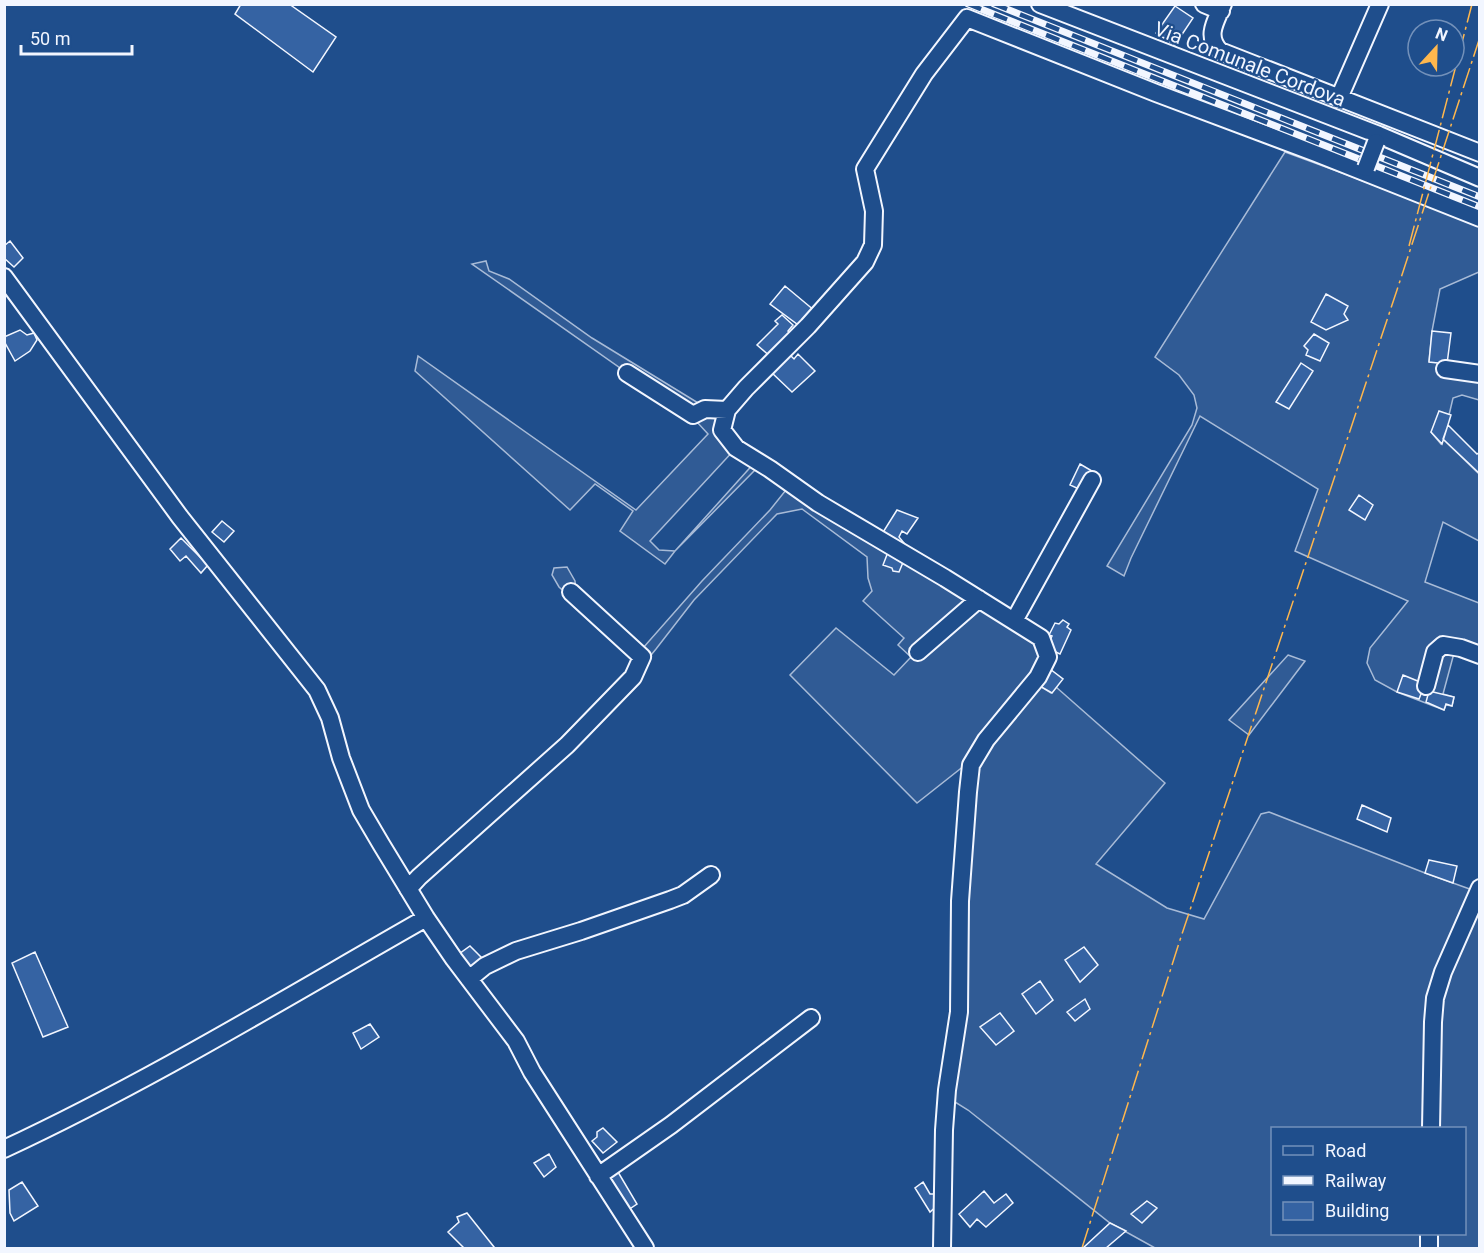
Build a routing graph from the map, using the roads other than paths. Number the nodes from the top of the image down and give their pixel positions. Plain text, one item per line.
1 (1040, 4) edge
2 (1204, 4) edge
3 (1380, 4) edge
4 (1222, 8) edge
5 (1339, 98) junction
6 (1377, 139) junction
7 (1479, 153) edge
8 (1365, 170) junction
9 (1479, 178) edge
10 (1479, 218) edge
11 (4, 277) edge
12 (1445, 369) dead end
13 (627, 373) dead end
14 (1479, 374) edge
15 (727, 410) junction
16 (1092, 480) dead end
17 (572, 592) dead end
18 (979, 599) junction
19 (1014, 621) junction
20 (918, 652) dead end
21 (1479, 655) edge
22 (1426, 686) dead end
23 (711, 875) dead end
24 (1479, 888) edge
25 (408, 889) junction
26 (426, 918) junction
27 (469, 979) junction
28 (811, 1018) dead end
29 (1431, 1127) edge
30 (4, 1149) edge
31 (598, 1176) junction
32 (645, 1248) edge
33 (942, 1248) edge

1 - 6 street, Via Comunale Cordova
2 - 4 street
3 - 5 street
4 - 5 street
5 - 7 street
6 - 8 street, bridge
6 - 9 street, Via Comunale Cordova
8 - 10 street
8 - 15 street
11 - 25 street
12 - 14 street
13 - 15 street
15 - 18 street
16 - 19 street
17 - 25 street
18 - 19 street
18 - 20 street
19 - 33 street
21 - 22 street
23 - 27 street
24 - 29 street
25 - 26 street
26 - 27 street
26 - 30 street
27 - 31 street
28 - 31 street
31 - 32 street

